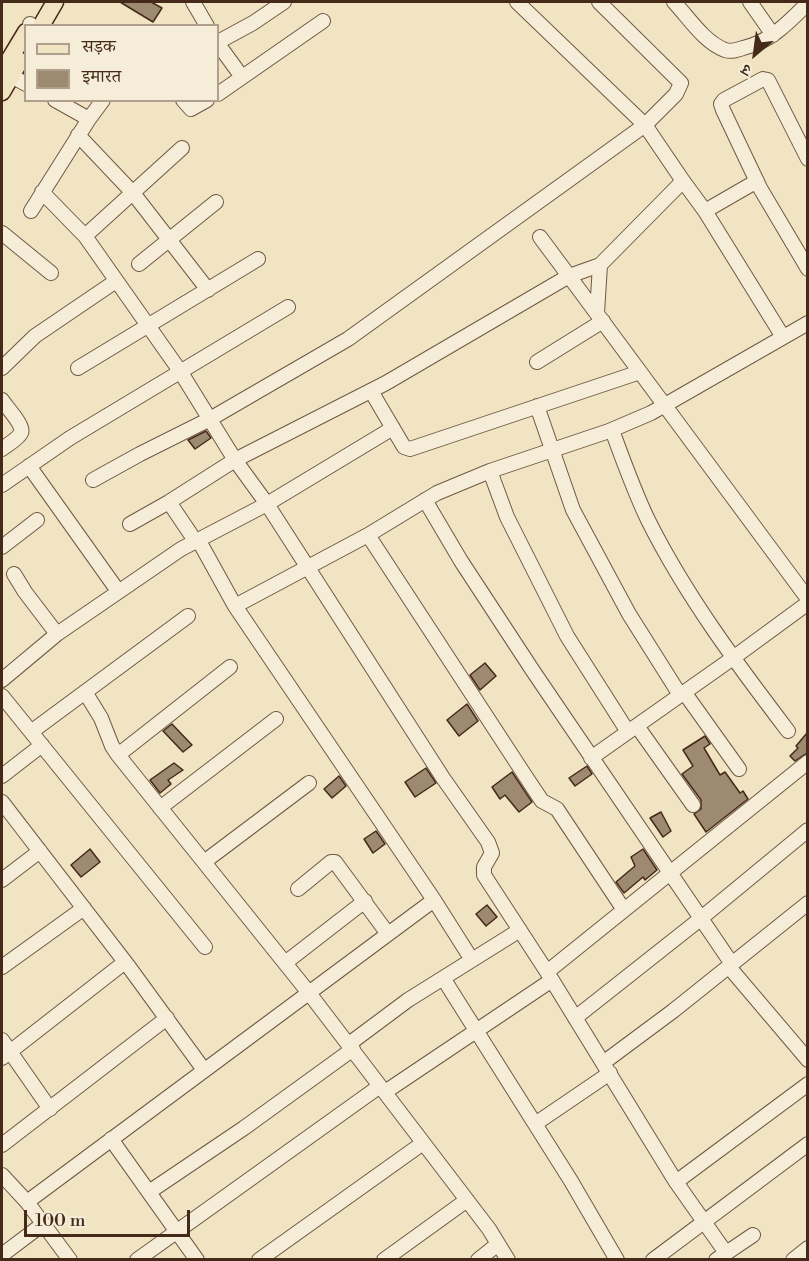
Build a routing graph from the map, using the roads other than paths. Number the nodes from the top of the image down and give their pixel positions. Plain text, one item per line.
1 (43, 2) edge
2 (55, 2) edge
3 (193, 2) edge
4 (284, 2) edge
5 (517, 2) edge
6 (599, 2) edge
7 (674, 2) edge
8 (750, 2) edge
9 (805, 2) edge
10 (323, 21) dead end
11 (33, 24) edge
12 (34, 24) edge
13 (206, 24) edge
14 (773, 35) junction
15 (219, 42) edge
16 (24, 44) edge
17 (219, 44) edge
18 (24, 56) edge
19 (10, 76) edge
20 (242, 77) junction
21 (2, 92) edge
22 (219, 93) edge
23 (59, 102) edge
24 (102, 102) edge
25 (185, 102) edge
26 (203, 102) edge
27 (89, 119) junction
28 (645, 125) junction
29 (78, 135) junction
30 (182, 148) dead end
31 (807, 159) edge
32 (757, 181) junction
33 (683, 182) junction
34 (42, 192) junction
35 (133, 192) junction
36 (216, 202) dead end
37 (30, 211) dead end
38 (705, 211) junction
39 (2, 233) edge
40 (84, 236) junction
41 (540, 237) dead end
42 (170, 239) junction
43 (258, 259) dead end
44 (139, 264) dead end
45 (600, 265) junction
46 (807, 269) edge
47 (51, 273) dead end
48 (569, 276) junction
49 (116, 281) junction
50 (208, 290) junction
51 (288, 306) dead end
52 (600, 317) junction
53 (807, 323) edge
54 (148, 327) junction
55 (783, 337) junction
56 (537, 362) dead end
57 (2, 368) edge
58 (78, 368) dead end
59 (180, 371) junction
60 (640, 372) junction
61 (371, 391) junction
62 (2, 400) edge
63 (537, 406) junction
64 (664, 406) junction
65 (210, 419) junction
66 (393, 428) junction
67 (612, 430) junction
68 (2, 449) edge
69 (553, 451) junction
70 (235, 460) junction
71 (29, 466) junction
72 (490, 471) junction
73 (93, 480) dead end
74 (2, 485) edge
75 (424, 500) junction
76 (168, 502) junction
77 (267, 504) junction
78 (37, 520) dead end
79 (130, 524) dead end
80 (368, 535) junction
81 (197, 542) junction
82 (2, 547) edge
83 (308, 568) junction
84 (14, 574) dead end
85 (118, 591) junction
86 (807, 601) edge
87 (236, 606) junction
88 (188, 616) dead end
89 (57, 634) junction
90 (733, 658) junction
91 (230, 667) dead end
92 (2, 680) edge
93 (85, 692) junction
94 (682, 694) junction
95 (2, 696) edge
96 (276, 719) dead end
97 (633, 729) junction
98 (31, 732) junction
99 (788, 732) dead end
100 (42, 745) junction
101 (118, 756) junction
102 (591, 758) junction
103 (807, 762) edge
104 (739, 769) dead end
105 (2, 776) edge
106 (309, 783) dead end
107 (2, 802) edge
108 (693, 805) dead end
109 (160, 808) junction
110 (807, 830) edge
111 (40, 851) junction
112 (204, 862) junction
113 (669, 873) junction
114 (2, 880) edge
115 (298, 889) dead end
116 (434, 900) junction
117 (365, 901) junction
118 (807, 903) edge
119 (84, 908) junction
120 (624, 910) junction
121 (700, 919) junction
122 (520, 930) junction
123 (388, 934) junction
124 (205, 947) dead end
125 (472, 960) junction
126 (125, 962) junction
127 (285, 963) junction
128 (730, 965) junction
129 (2, 967) edge
130 (549, 976) junction
131 (443, 978) junction
132 (309, 993) junction
133 (167, 1018) junction
134 (575, 1018) junction
135 (475, 1030) junction
136 (351, 1047) junction
137 (4, 1050) edge
138 (807, 1060) edge
139 (607, 1068) junction
140 (204, 1070) junction
141 (807, 1084) edge
142 (382, 1089) junction
143 (50, 1109) junction
144 (535, 1125) junction
145 (111, 1139) junction
146 (423, 1143) junction
147 (807, 1144) edge
148 (2, 1145) edge
149 (3, 1180) edge
150 (676, 1182) junction
151 (149, 1192) junction
152 (466, 1200) junction
153 (27, 1202) junction
154 (704, 1221) junction
155 (43, 1224) junction
156 (177, 1231) junction
157 (753, 1234) dead end
158 (498, 1244) junction
159 (807, 1248) edge
160 (2, 1255) edge
161 (721, 1256) edge
162 (70, 1260) edge
163 (137, 1260) edge
164 (197, 1260) edge
165 (259, 1260) edge
166 (384, 1260) edge
167 (478, 1260) edge
168 (508, 1260) edge
169 (617, 1260) edge
170 (653, 1260) edge
171 (793, 1260) edge

1 - 11 main road
2 - 12 main road
3 - 13 street
4 - 15 street
5 - 28 street
6 - 28 street
7 - 14 street
8 - 14 street
9 - 14 street
10 - 20 street
16 - 19 main road
17 - 20 street
18 - 19 main road
19 - 21 main road
20 - 22 street
23 - 27 street
24 - 27 street
25 - 26 street
27 - 29 street
28 - 33 street
28 - 65 street
29 - 34 street
29 - 35 street
30 - 35 street
31 - 32 street
32 - 38 street
32 - 46 street
33 - 38 street
33 - 45 street
34 - 37 street
34 - 40 street
35 - 40 street
35 - 42 street
36 - 42 street
38 - 55 street
39 - 47 street
40 - 49 street
41 - 48 street
42 - 44 street
42 - 50 street
43 - 50 street
45 - 48 street
45 - 52 street
48 - 52 street
48 - 61 street
49 - 54 street
49 - 57 street
50 - 54 street
51 - 59 street
52 - 56 street
52 - 60 street
53 - 55 street
54 - 58 street
54 - 59 street
55 - 64 street
59 - 65 street
59 - 71 street
60 - 63 street
60 - 64 street
61 - 66 street
61 - 70 street
62 - 68 street
63 - 66 street
63 - 69 street
64 - 67 street
64 - 86 street
65 - 70 street
65 - 73 street
66 - 77 street
67 - 69 street
67 - 90 street
69 - 72 street
69 - 94 street
70 - 76 street
70 - 77 street
71 - 74 street
71 - 85 street
72 - 75 street
72 - 97 street
75 - 80 street
75 - 102 street
76 - 79 street
76 - 81 street
77 - 81 street
77 - 83 street
78 - 82 street
80 - 83 street
80 - 120 street
81 - 85 street
81 - 87 street
83 - 87 street
83 - 122 street
84 - 89 street
85 - 89 street
86 - 90 street
87 - 116 street
88 - 93 street
89 - 92 street
90 - 94 street
90 - 99 street
91 - 101 street
93 - 98 street
93 - 101 street
94 - 97 street
94 - 104 street
95 - 98 street
96 - 109 street
97 - 102 street
97 - 108 street
98 - 100 street
100 - 105 street
100 - 124 street
101 - 109 street
102 - 113 street
103 - 113 street
106 - 112 street
107 - 111 street
109 - 112 street
110 - 121 street
111 - 114 street
111 - 119 street
112 - 127 street
113 - 120 street
113 - 121 street
115 - 117 street
116 - 123 street
116 - 125 street
117 - 123 street
117 - 127 street
118 - 128 street
119 - 126 street
119 - 129 street
120 - 130 street
121 - 128 street
121 - 134 street
122 - 125 street
122 - 130 street
123 - 132 street
125 - 131 street
126 - 133 street
126 - 137 street
127 - 132 street
128 - 138 street
128 - 139 street
130 - 134 street
130 - 135 street
131 - 135 street
131 - 136 street
132 - 136 street
132 - 140 street
133 - 140 street
133 - 143 street
134 - 139 street
135 - 142 street
135 - 144 street
136 - 142 street
136 - 151 street
137 - 143 street
139 - 144 street
139 - 150 street
140 - 145 street
141 - 150 street
142 - 146 street
142 - 156 street
143 - 148 street
144 - 169 street
145 - 151 street
145 - 153 street
146 - 152 street
146 - 165 street
147 - 154 street
149 - 153 street
150 - 154 street
151 - 156 street
152 - 158 street
152 - 166 street
153 - 155 street
154 - 161 street
154 - 170 street
155 - 160 street
155 - 162 street
156 - 163 street
156 - 164 street
157 - 161 street
158 - 167 street
158 - 168 street
159 - 171 street

